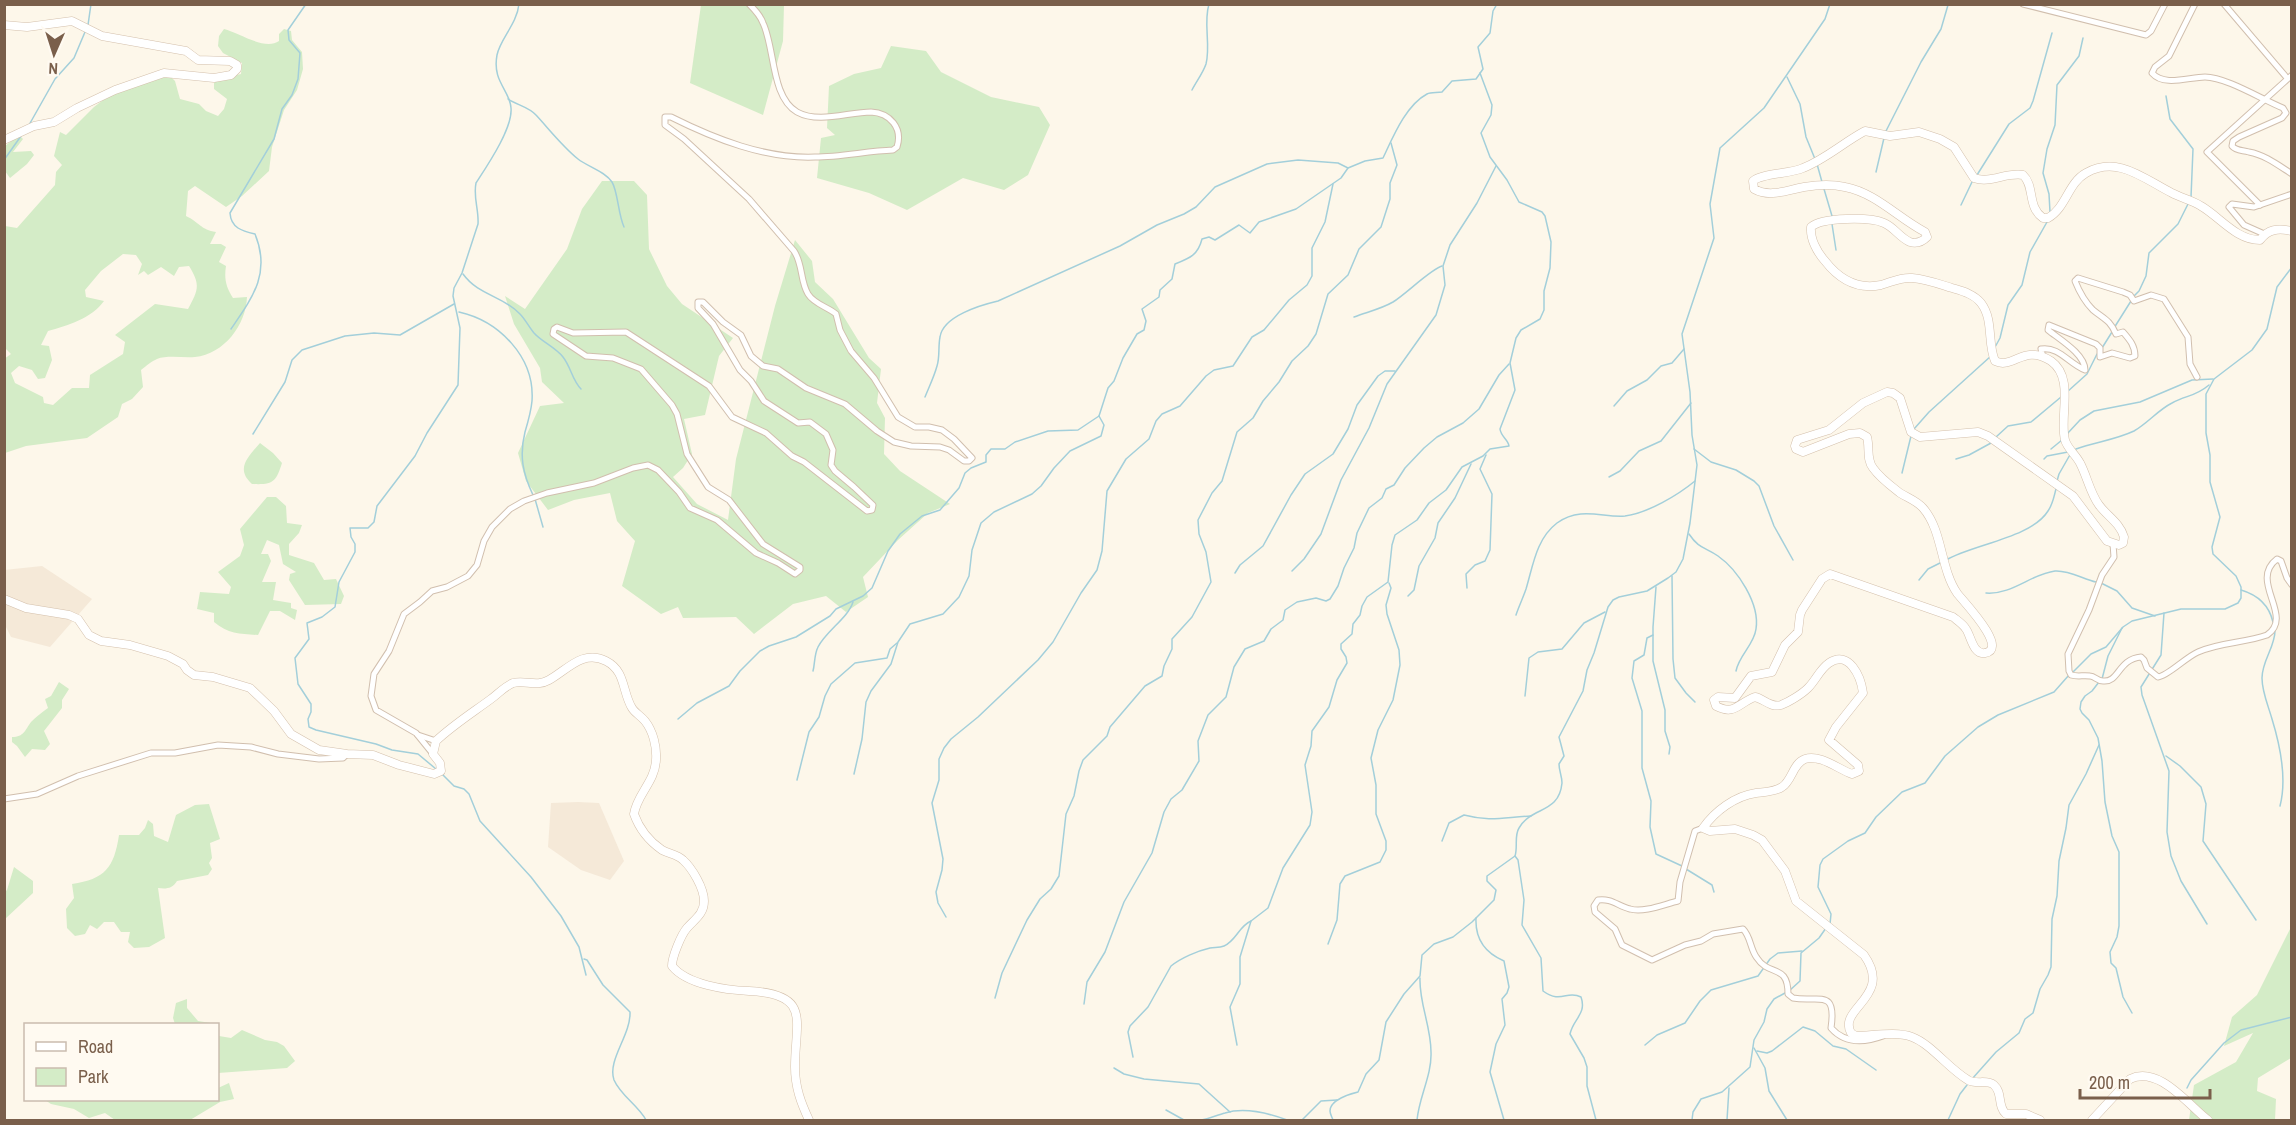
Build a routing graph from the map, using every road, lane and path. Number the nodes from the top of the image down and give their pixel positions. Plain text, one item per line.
1 (749, 4) edge
2 (2023, 4) edge
3 (2165, 4) edge
4 (2195, 4) edge
5 (2224, 4) edge
6 (4, 25) edge
7 (2290, 76) edge
8 (2264, 100) junction
9 (4, 140) edge
10 (2292, 174) edge
11 (2292, 194) edge
12 (2260, 205) junction
13 (2292, 231) edge
14 (2264, 235) junction
15 (2038, 355) junction
16 (2197, 377) dead end
17 (2113, 544) junction
18 (2292, 585) edge
19 (4, 599) edge
20 (418, 735) junction
21 (436, 741) junction
22 (347, 754) junction
23 (433, 754) junction
24 (4, 799) edge
25 (1703, 828) junction
26 (1884, 1036) junction
27 (809, 1120) edge
28 (2040, 1120) edge
29 (2092, 1120) edge
30 (2208, 1120) edge

1 - 20 street
2 - 3 street
4 - 8 street
5 - 7 street
6 - 9 street
7 - 8 street
8 - 10 street
8 - 12 street
11 - 12 street
12 - 14 street
13 - 14 street
14 - 15 street
15 - 16 street
15 - 17 street
17 - 18 street
17 - 25 street
19 - 22 street
20 - 21 street
20 - 23 street
21 - 23 street
21 - 27 street
22 - 23 street
22 - 24 street
25 - 26 street
25 - 26 street
26 - 28 street
29 - 30 street

